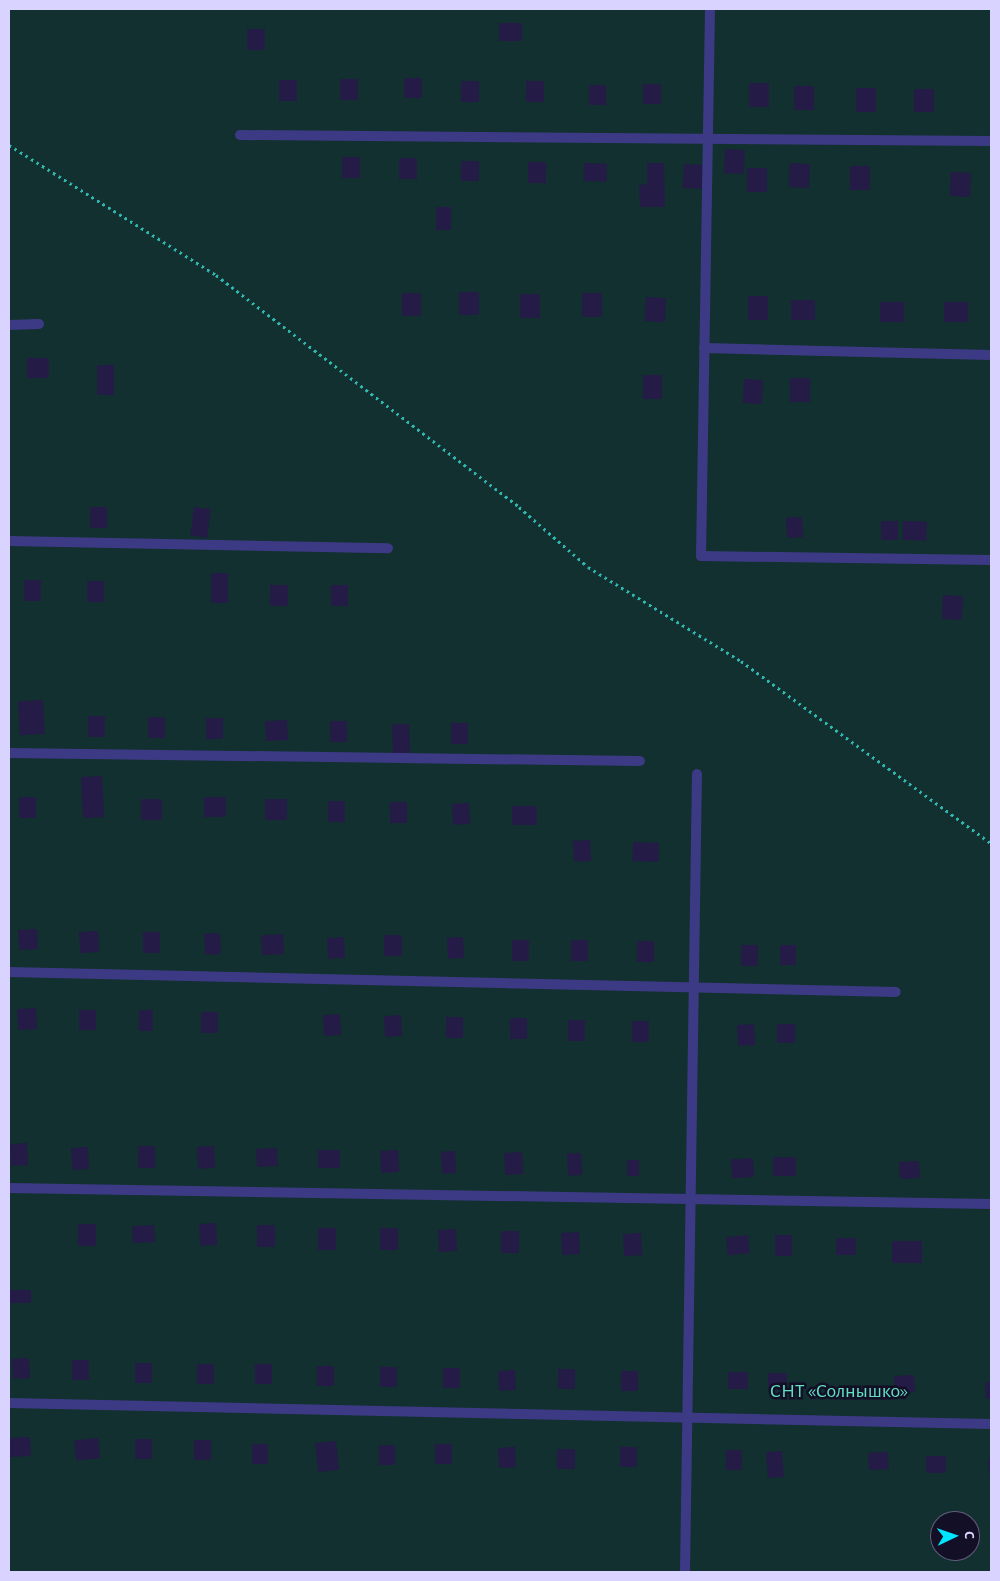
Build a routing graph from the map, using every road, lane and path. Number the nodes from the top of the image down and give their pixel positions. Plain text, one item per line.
1 (710, 9) edge
2 (240, 135) dead end
3 (708, 136) junction
4 (991, 142) edge
5 (9, 145) edge
6 (39, 324) dead end
7 (9, 325) edge
8 (704, 348) junction
9 (991, 355) edge
10 (9, 541) edge
11 (388, 548) dead end
12 (991, 560) edge
13 (9, 753) edge
14 (640, 761) dead end
15 (697, 774) dead end
16 (991, 843) edge
17 (9, 972) edge
18 (694, 987) junction
19 (896, 992) dead end
20 (9, 1188) edge
21 (690, 1200) junction
22 (991, 1204) edge
23 (9, 1403) edge
24 (687, 1418) junction
25 (991, 1424) edge
26 (685, 1572) edge

1 - 3 lane
2 - 3 lane
3 - 4 lane
3 - 8 lane
5 - 16 path
6 - 7 lane
8 - 9 lane
8 - 12 lane
10 - 11 lane
13 - 14 lane
15 - 18 lane
17 - 18 lane
18 - 19 lane
18 - 21 lane
20 - 21 lane
21 - 22 lane
21 - 24 lane
23 - 24 lane
24 - 25 lane
24 - 26 lane

